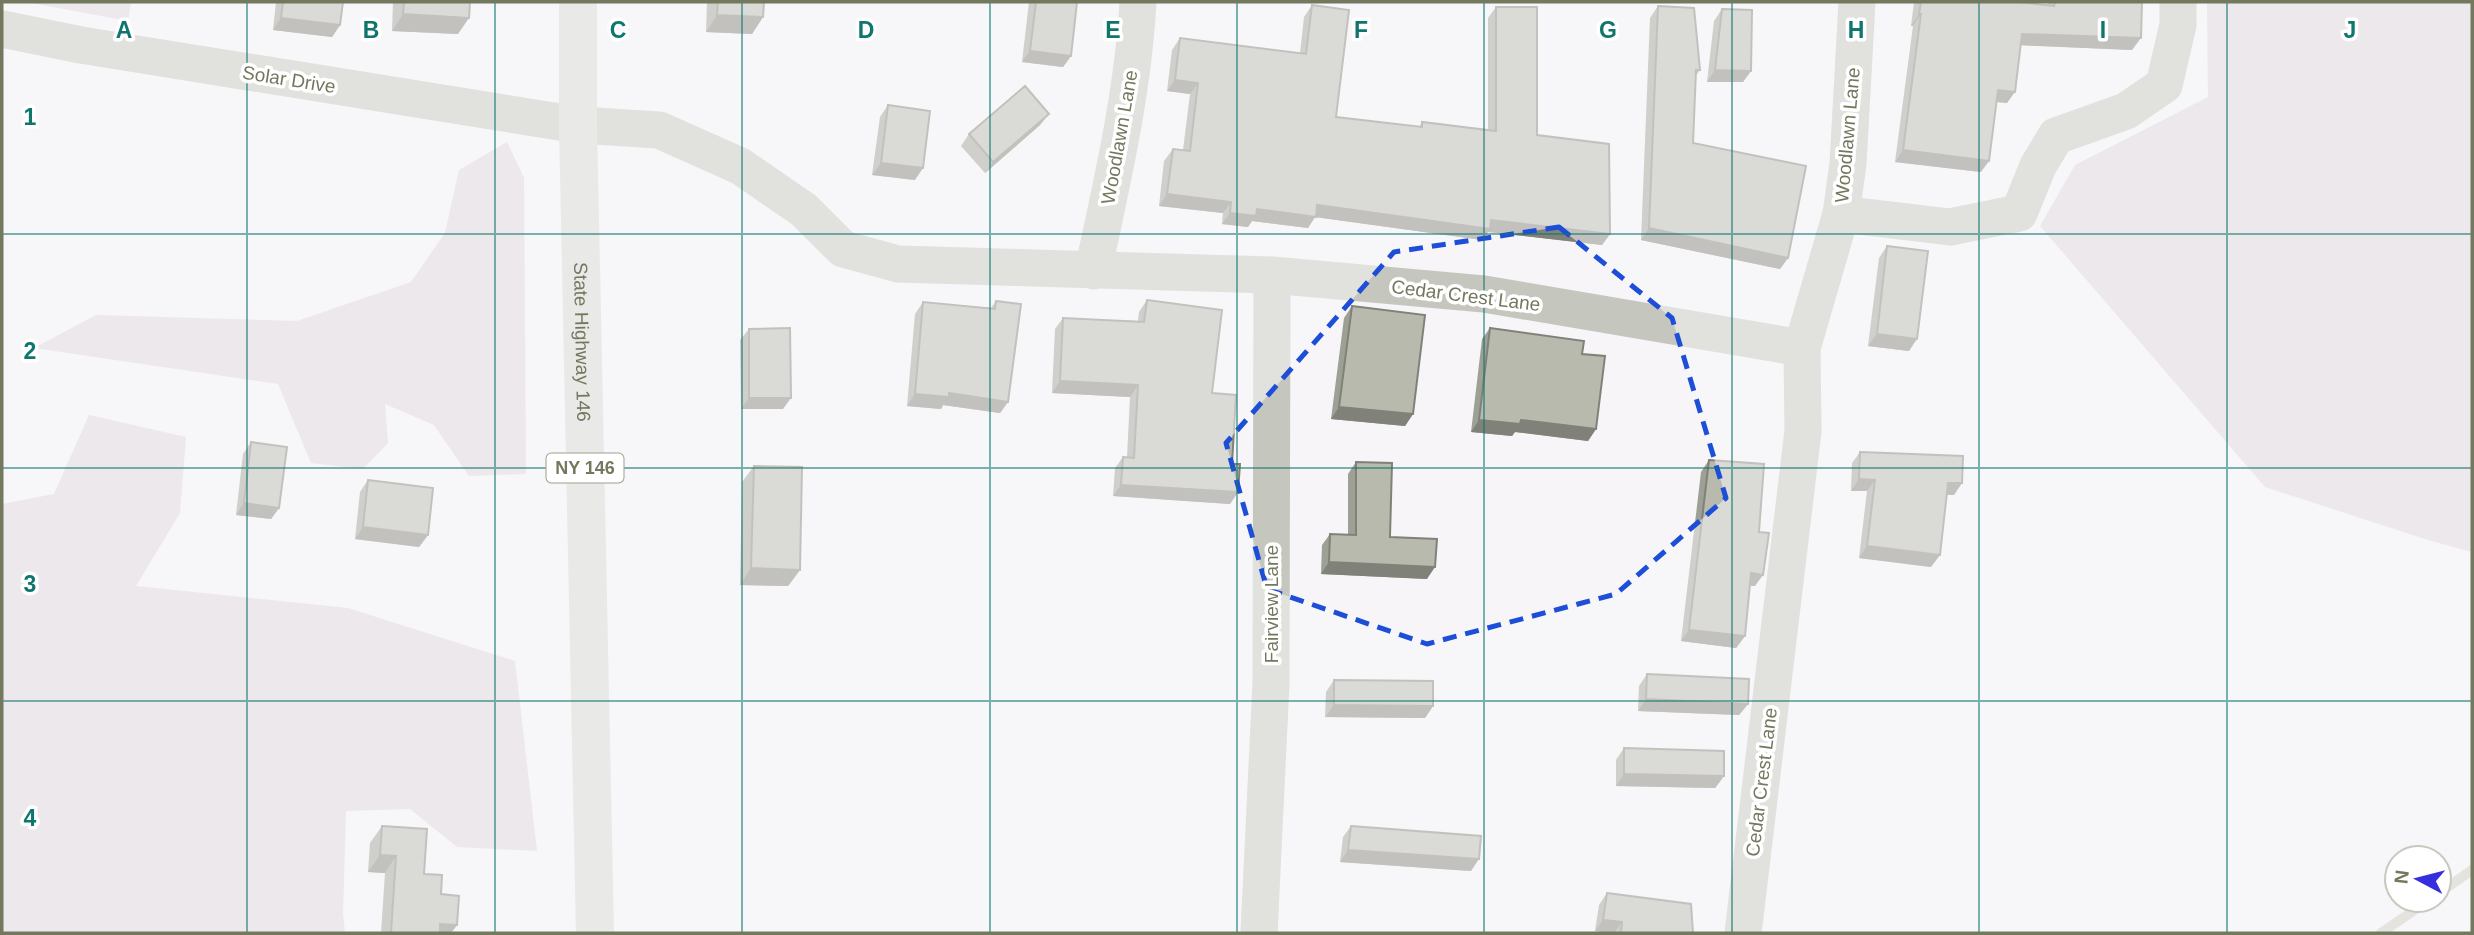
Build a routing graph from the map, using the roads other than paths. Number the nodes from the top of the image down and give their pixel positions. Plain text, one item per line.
1 (578, 2) edge
2 (1138, 2) edge
3 (1147, 2) edge
4 (1857, 2) edge
5 (2178, 2) edge
6 (2, 29) edge
7 (578, 125) junction
8 (1841, 214) junction
9 (1093, 271) junction
10 (1272, 275) junction
11 (1802, 348) junction
12 (595, 933) edge
13 (1259, 933) edge
14 (1743, 933) edge

1 - 7 main road, State Highway 146 / NY 146
2 - 3 street
2 - 9 street, Woodlawn Lane
4 - 8 street, Woodlawn Lane
5 - 8 street
6 - 7 street, Solar Drive
7 - 9 street, Cedar Crest Lane
7 - 12 main road, State Highway 146 / NY 146
8 - 11 street, Woodlawn Lane
9 - 10 street, Cedar Crest Lane
10 - 11 street, Cedar Crest Lane
10 - 13 street, Fairview Lane
11 - 14 street, Cedar Crest Lane

